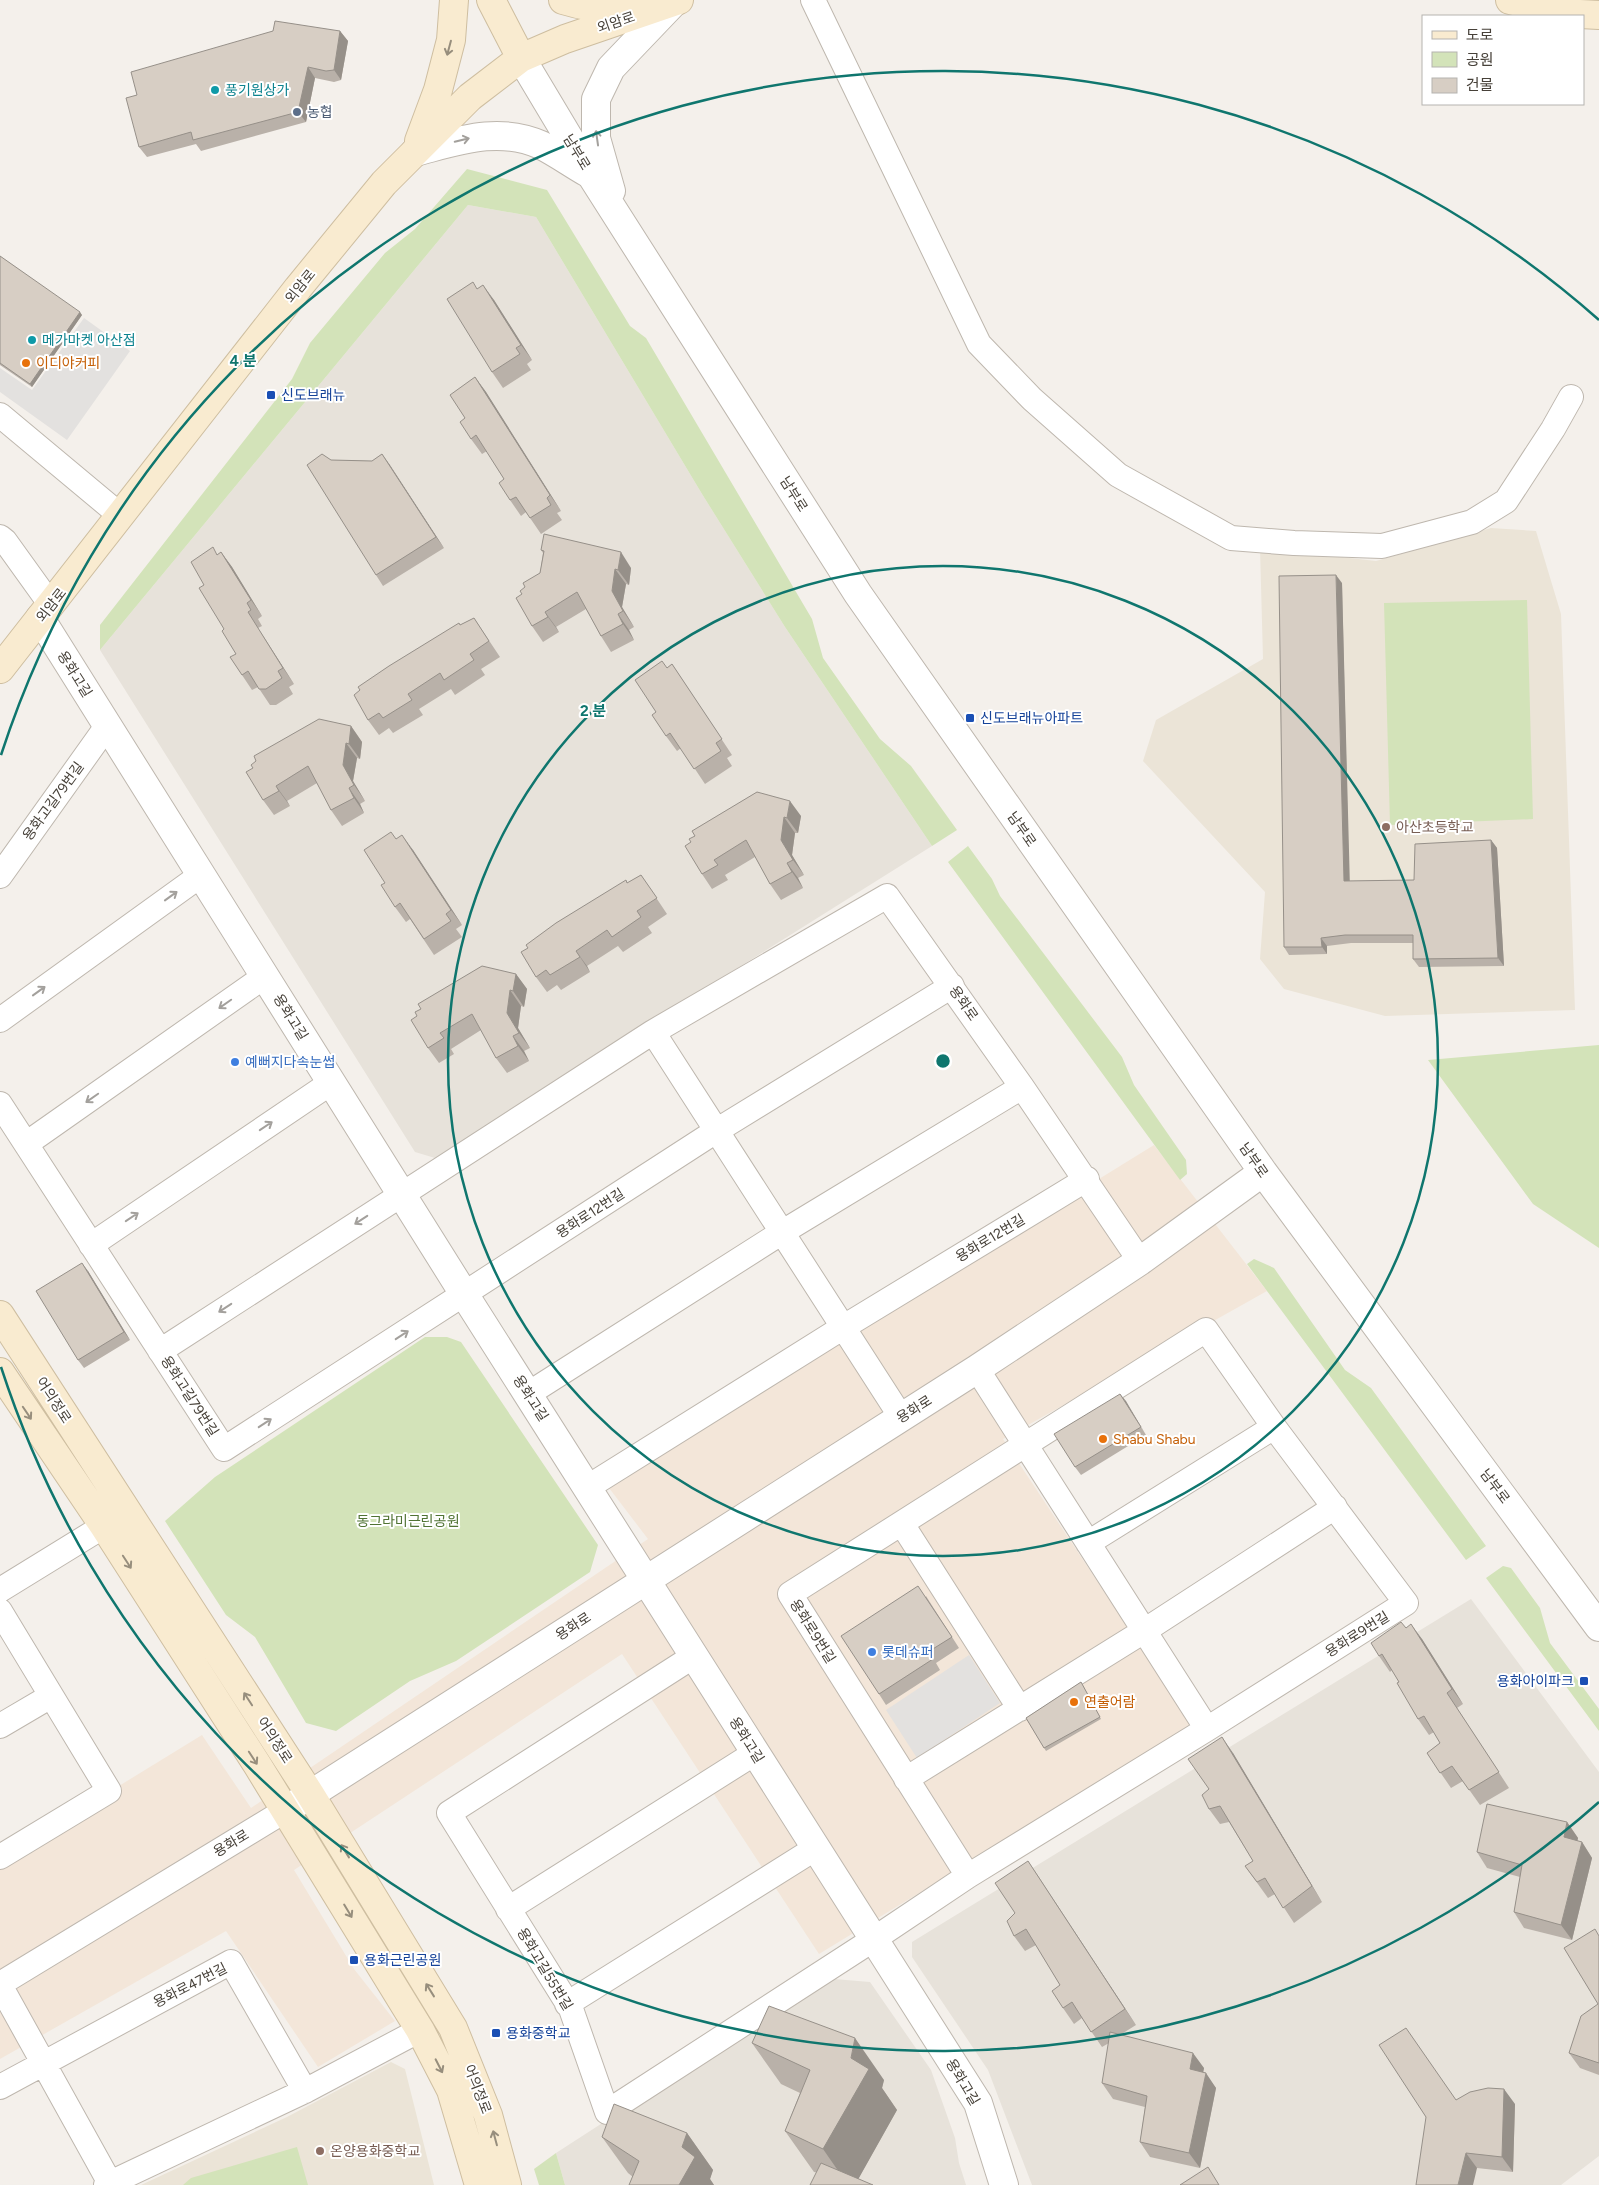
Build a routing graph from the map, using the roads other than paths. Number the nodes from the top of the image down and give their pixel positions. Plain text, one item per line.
1 (454, 0) edge
2 (491, 0) edge
3 (563, 0) edge
4 (813, 0) edge
5 (1510, 0) edge
6 (677, 1) edge
7 (1599, 15) edge
8 (521, 58) junction
9 (415, 152) junction
10 (591, 175) junction
11 (619, 218) junction
12 (1571, 397) dead end
13 (0, 415) edge
14 (121, 516) junction
15 (0, 537) edge
16 (46, 612) junction
17 (0, 669) edge
18 (107, 726) junction
19 (201, 875) junction
20 (0, 876) edge
21 (265, 976) junction
22 (952, 986) junction
23 (0, 1020) edge
24 (653, 1032) junction
25 (332, 1082) junction
26 (1022, 1086) junction
27 (0, 1104) edge
28 (716, 1131) junction
29 (26, 1144) junction
30 (1263, 1172) junction
31 (1087, 1180) junction
32 (402, 1193) junction
33 (781, 1233) junction
34 (91, 1245) junction
35 (1140, 1260) junction
36 (464, 1294) junction
37 (0, 1315) edge
38 (842, 1328) junction
39 (160, 1350) junction
40 (977, 1369) junction
41 (0, 1372) edge
42 (528, 1394) junction
43 (900, 1417) junction
44 (1274, 1427) junction
45 (1025, 1446) junction
46 (588, 1487) junction
47 (1335, 1507) junction
48 (902, 1524) junction
49 (104, 1526) junction
50 (1088, 1543) junction
51 (646, 1579) junction
52 (0, 1590) edge
53 (0, 1612) edge
54 (1599, 1627) edge
55 (1144, 1630) junction
56 (694, 1656) junction
57 (51, 1696) junction
58 (1020, 1709) junction
59 (0, 1726) edge
60 (1207, 1729) junction
61 (755, 1753) junction
62 (906, 1778) junction
63 (310, 1794) junction
64 (286, 1810) junction
65 (816, 1848) junction
66 (0, 1857) edge
67 (968, 1876) junction
68 (508, 1909) junction
69 (874, 1939) junction
70 (0, 1984) edge
71 (567, 2004) junction
72 (420, 2030) junction
73 (44, 2062) junction
74 (0, 2087) edge
75 (305, 2091) junction
76 (110, 2184) edge
77 (479, 2185) edge
78 (508, 2185) edge
79 (1004, 2185) edge

1 -> 9 main road
2 - 8 main road, 남부로
3 - 6 main road
4 - 12 street
5 - 7 main road
6 - 8 main road, 외암로
11 -> 6 street
8 - 9 main road, 외암로
8 - 10 street, 남부로
9 -> 10 street
9 - 14 main road, 외암로
10 - 11 street, 남부로
11 - 30 street, 남부로
13 - 14 street
14 - 16 main road, 외암로
15 - 16 street
16 - 17 main road, 외암로
16 - 18 street, 용화고길
18 - 19 street, 용화고길
18 - 20 street, 용화고길79번길
19 - 21 street, 용화고길
23 -> 19 street
21 - 25 street, 용화고길
21 -> 29 street
22 - 24 street, 용화로
22 - 26 street, 용화로
22 - 28 street, 용화로12번길
24 - 28 street
24 - 32 street
25 - 32 street, 용화고길
34 -> 25 street
26 - 31 street, 용화로
26 - 33 street
27 - 29 street, 용화고길79번길
28 - 33 street
28 - 36 street, 용화로12번길
29 - 34 street, 용화고길79번길
30 - 35 street, 용화로
30 - 54 street, 남부로
31 - 35 street, 용화로
31 - 38 street, 용화로12번길
32 - 36 street, 용화고길
32 -> 39 street
33 - 38 street
33 - 42 street
34 - 39 street, 용화고길79번길
35 - 40 street, 용화로
39 -> 36 street, 용화고길79번길
36 - 42 street, 용화고길
63 -> 37 main road, 어의정로
38 - 43 street
38 - 46 street, 용화로12번길
40 - 43 street, 용화로
40 - 45 street
41 -> 49 main road, 어의정로
42 - 46 street, 용화고길
43 - 51 street, 용화로
44 - 45 street, 용화로9번길
44 - 47 street, 용화로9번길
44 - 50 street
45 - 48 street, 용화로9번길
45 - 50 street
46 - 51 street, 용화고길
47 - 55 street
47 - 60 street, 용화로9번길
48 - 58 street
48 - 62 street, 용화로9번길
49 - 52 street
49 -> 64 main road, 어의정로
50 - 55 street
51 - 56 street, 용화고길
51 - 63 street, 용화로
53 - 57 street
55 - 58 street
55 - 60 street
56 - 61 street, 용화고길
56 - 68 street, 용화고길55번길
57 - 59 street
57 - 66 street
58 - 62 street
60 - 67 street, 용화로9번길
61 - 65 street, 용화고길
61 - 68 street
62 - 67 street, 용화로9번길
63 - 64 street, 용화로
78 -> 63 main road, 어의정로
64 - 70 street, 용화로
64 -> 72 main road, 어의정로
65 - 69 street, 용화고길
65 - 71 street
67 - 69 street, 용화로9번길
68 - 71 street, 용화고길55번길
69 - 71 street, 용화고길55번길
69 - 79 street, 용화고길
70 - 73 street
72 - 75 street
72 -> 77 main road, 어의정로
73 - 74 street, 용화로47번길
73 - 75 street, 용화로47번길
73 - 76 street
75 - 76 street

